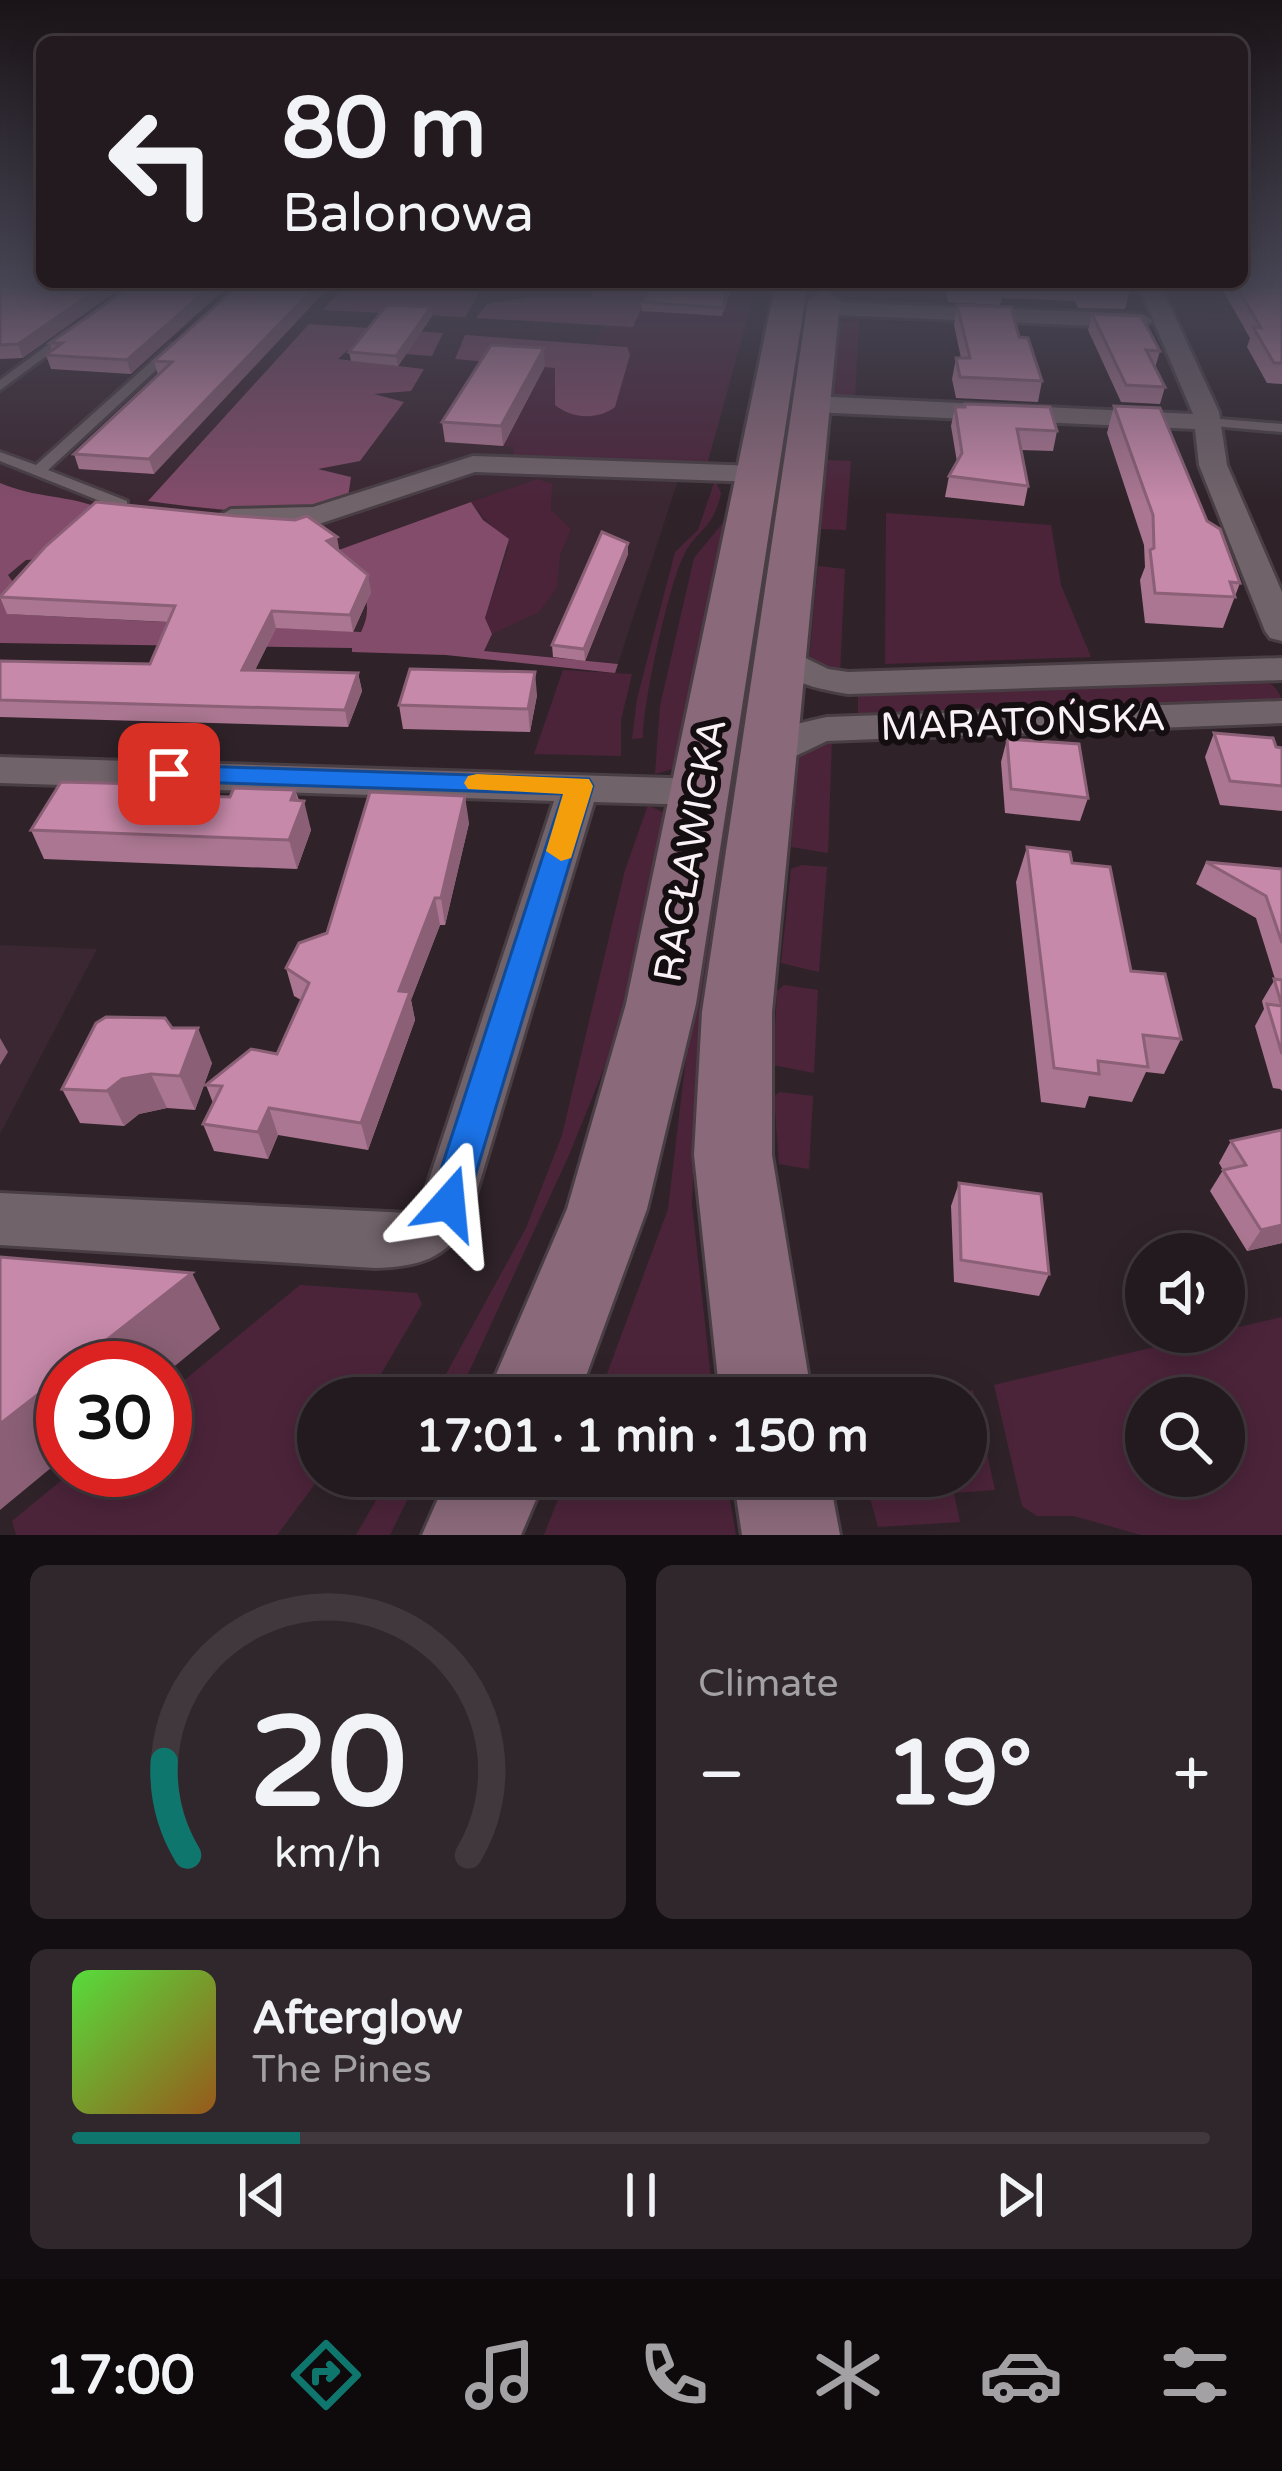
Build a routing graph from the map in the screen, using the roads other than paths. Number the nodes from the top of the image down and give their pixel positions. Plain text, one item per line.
1 (38, 359) edge
2 (162, 359) edge
3 (793, 359) edge
4 (812, 359) edge
5 (1181, 359) edge
6 (0, 386) edge
7 (812, 404) junction
8 (1207, 422) junction
9 (1282, 428) edge
10 (0, 456) edge
11 (37, 472) junction
12 (757, 474) junction
13 (121, 504) joint
14 (153, 510) edge
15 (205, 515) edge
16 (1282, 631) edge
17 (782, 656) junction
18 (1282, 669) edge
19 (1282, 712) edge
20 (769, 753) junction
21 (0, 770) edge
22 (579, 786) junction
23 (701, 792) junction
24 (0, 1219) edge
25 (540, 1377) edge
26 (763, 1377) edge
27 (488, 1497) edge
28 (785, 1497) edge
29 (471, 1535) edge
30 (791, 1535) edge

1 - 6 lane
2 - 11 lane
3 - 12 main road, RACŁAWICKA
4 - 7 main road, RACŁAWICKA
5 - 8 street
7 - 8 street
7 - 17 main road, RACŁAWICKA
8 - 9 lane
8 - 16 street
10 - 11 lane
11 - 13 lane
12 - 15 street
12 - 23 main road, RACŁAWICKA
13 - 14 street
17 - 18 street, MARATOŃSKA
17 - 20 main road, RACŁAWICKA
19 - 20 street, MARATOŃSKA
20 - 26 main road, RACŁAWICKA
21 - 22 street
22 - 23 street
22 - 24 street
23 - 25 main road, RACŁAWICKA
27 - 29 main road
28 - 30 main road

